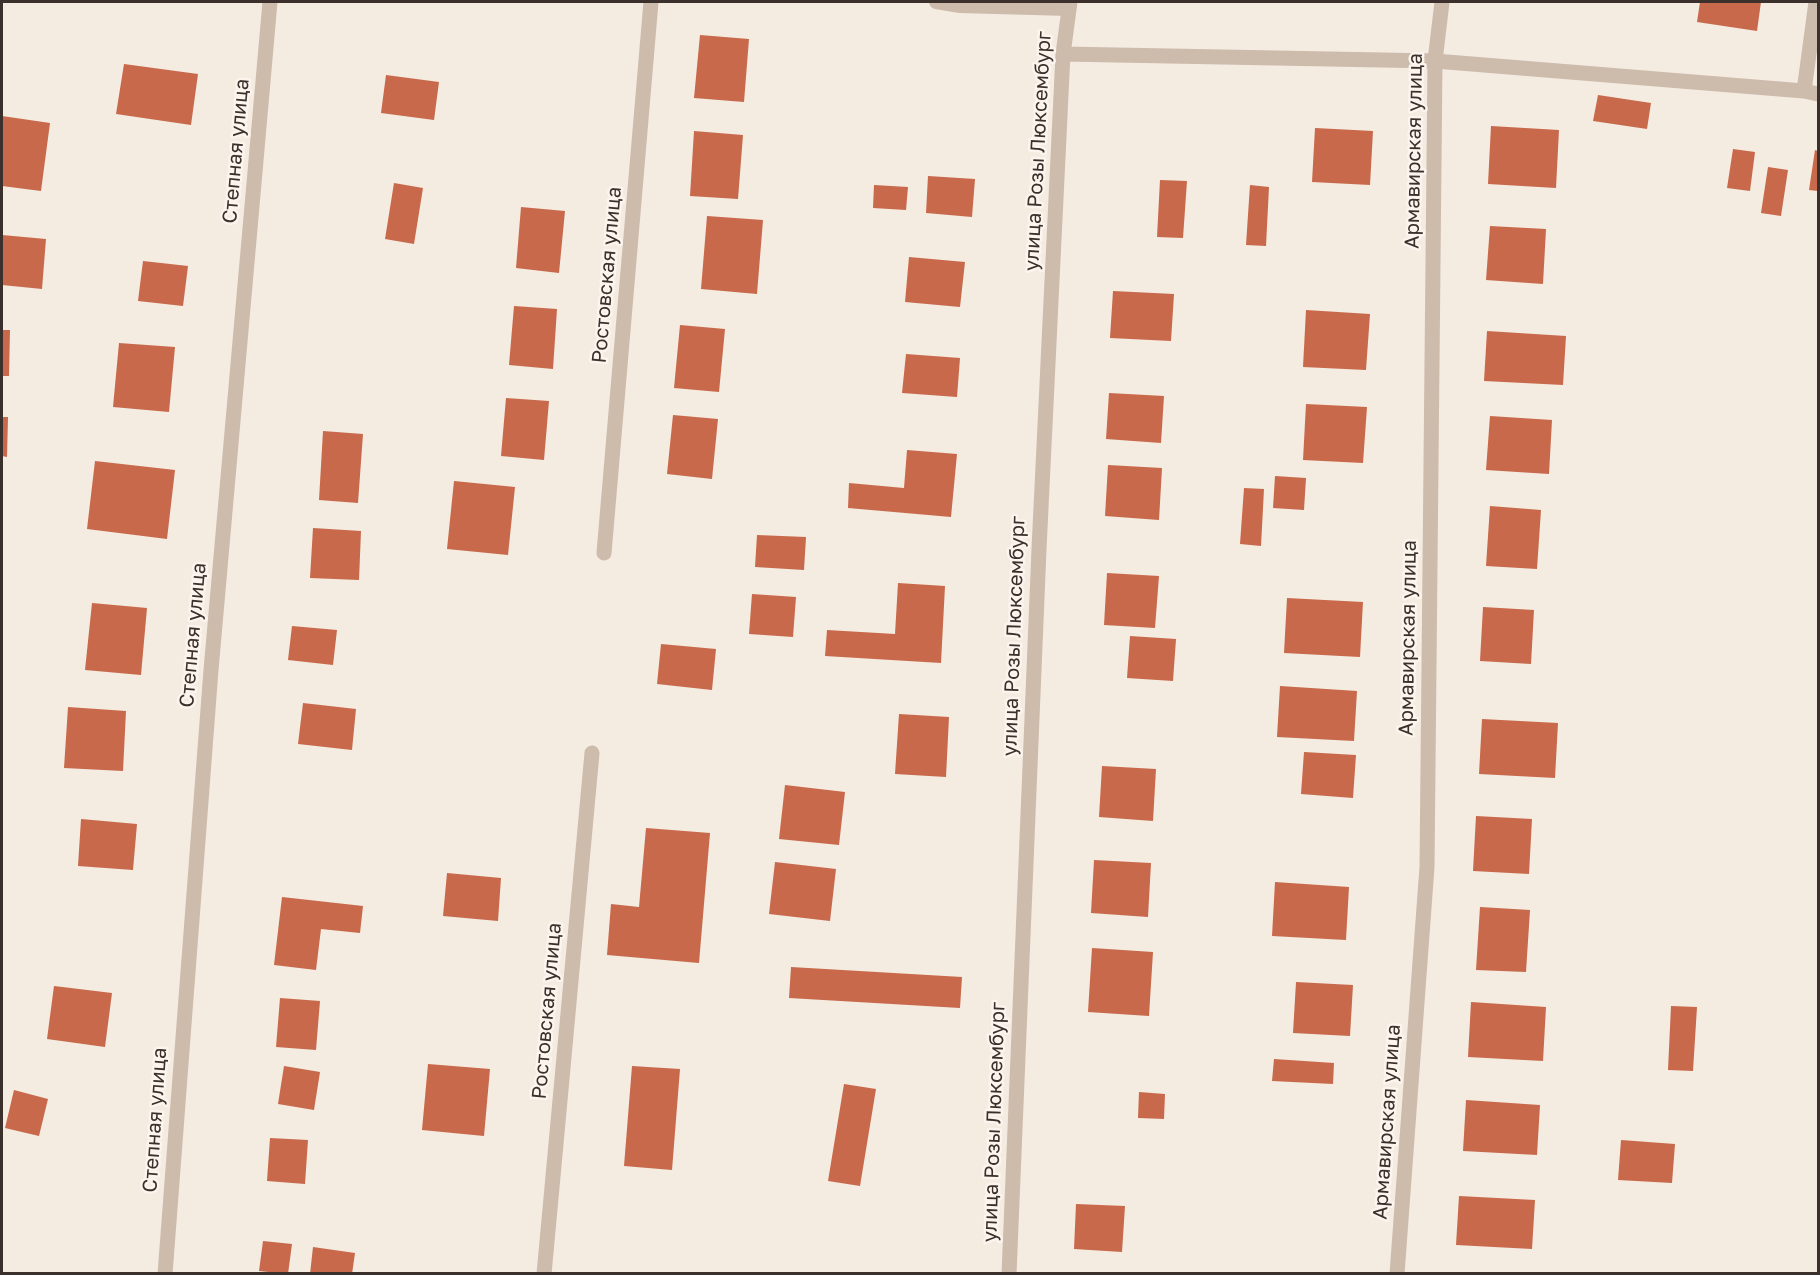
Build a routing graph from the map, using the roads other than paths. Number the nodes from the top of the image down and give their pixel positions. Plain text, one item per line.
1 (270, 2) edge
2 (651, 2) edge
3 (936, 2) edge
4 (1442, 2) edge
5 (1816, 2) edge
6 (1069, 5) edge
7 (1063, 54) junction
8 (1435, 61) junction
9 (1811, 93) edge
10 (604, 553) dead end
11 (592, 753) dead end
12 (165, 1274) edge
13 (544, 1274) edge
14 (1009, 1274) edge
15 (1397, 1274) edge

1 - 12 street, Степная улица
2 - 10 street, Ростовская улица
3 - 6 lane
4 - 8 street, Армавирская улица
5 - 9 street
6 - 7 street, улица Розы Люксембург
7 - 8 street
7 - 14 street, улица Розы Люксембург
8 - 9 street
8 - 15 street, Армавирская улица
11 - 13 street, Ростовская улица

